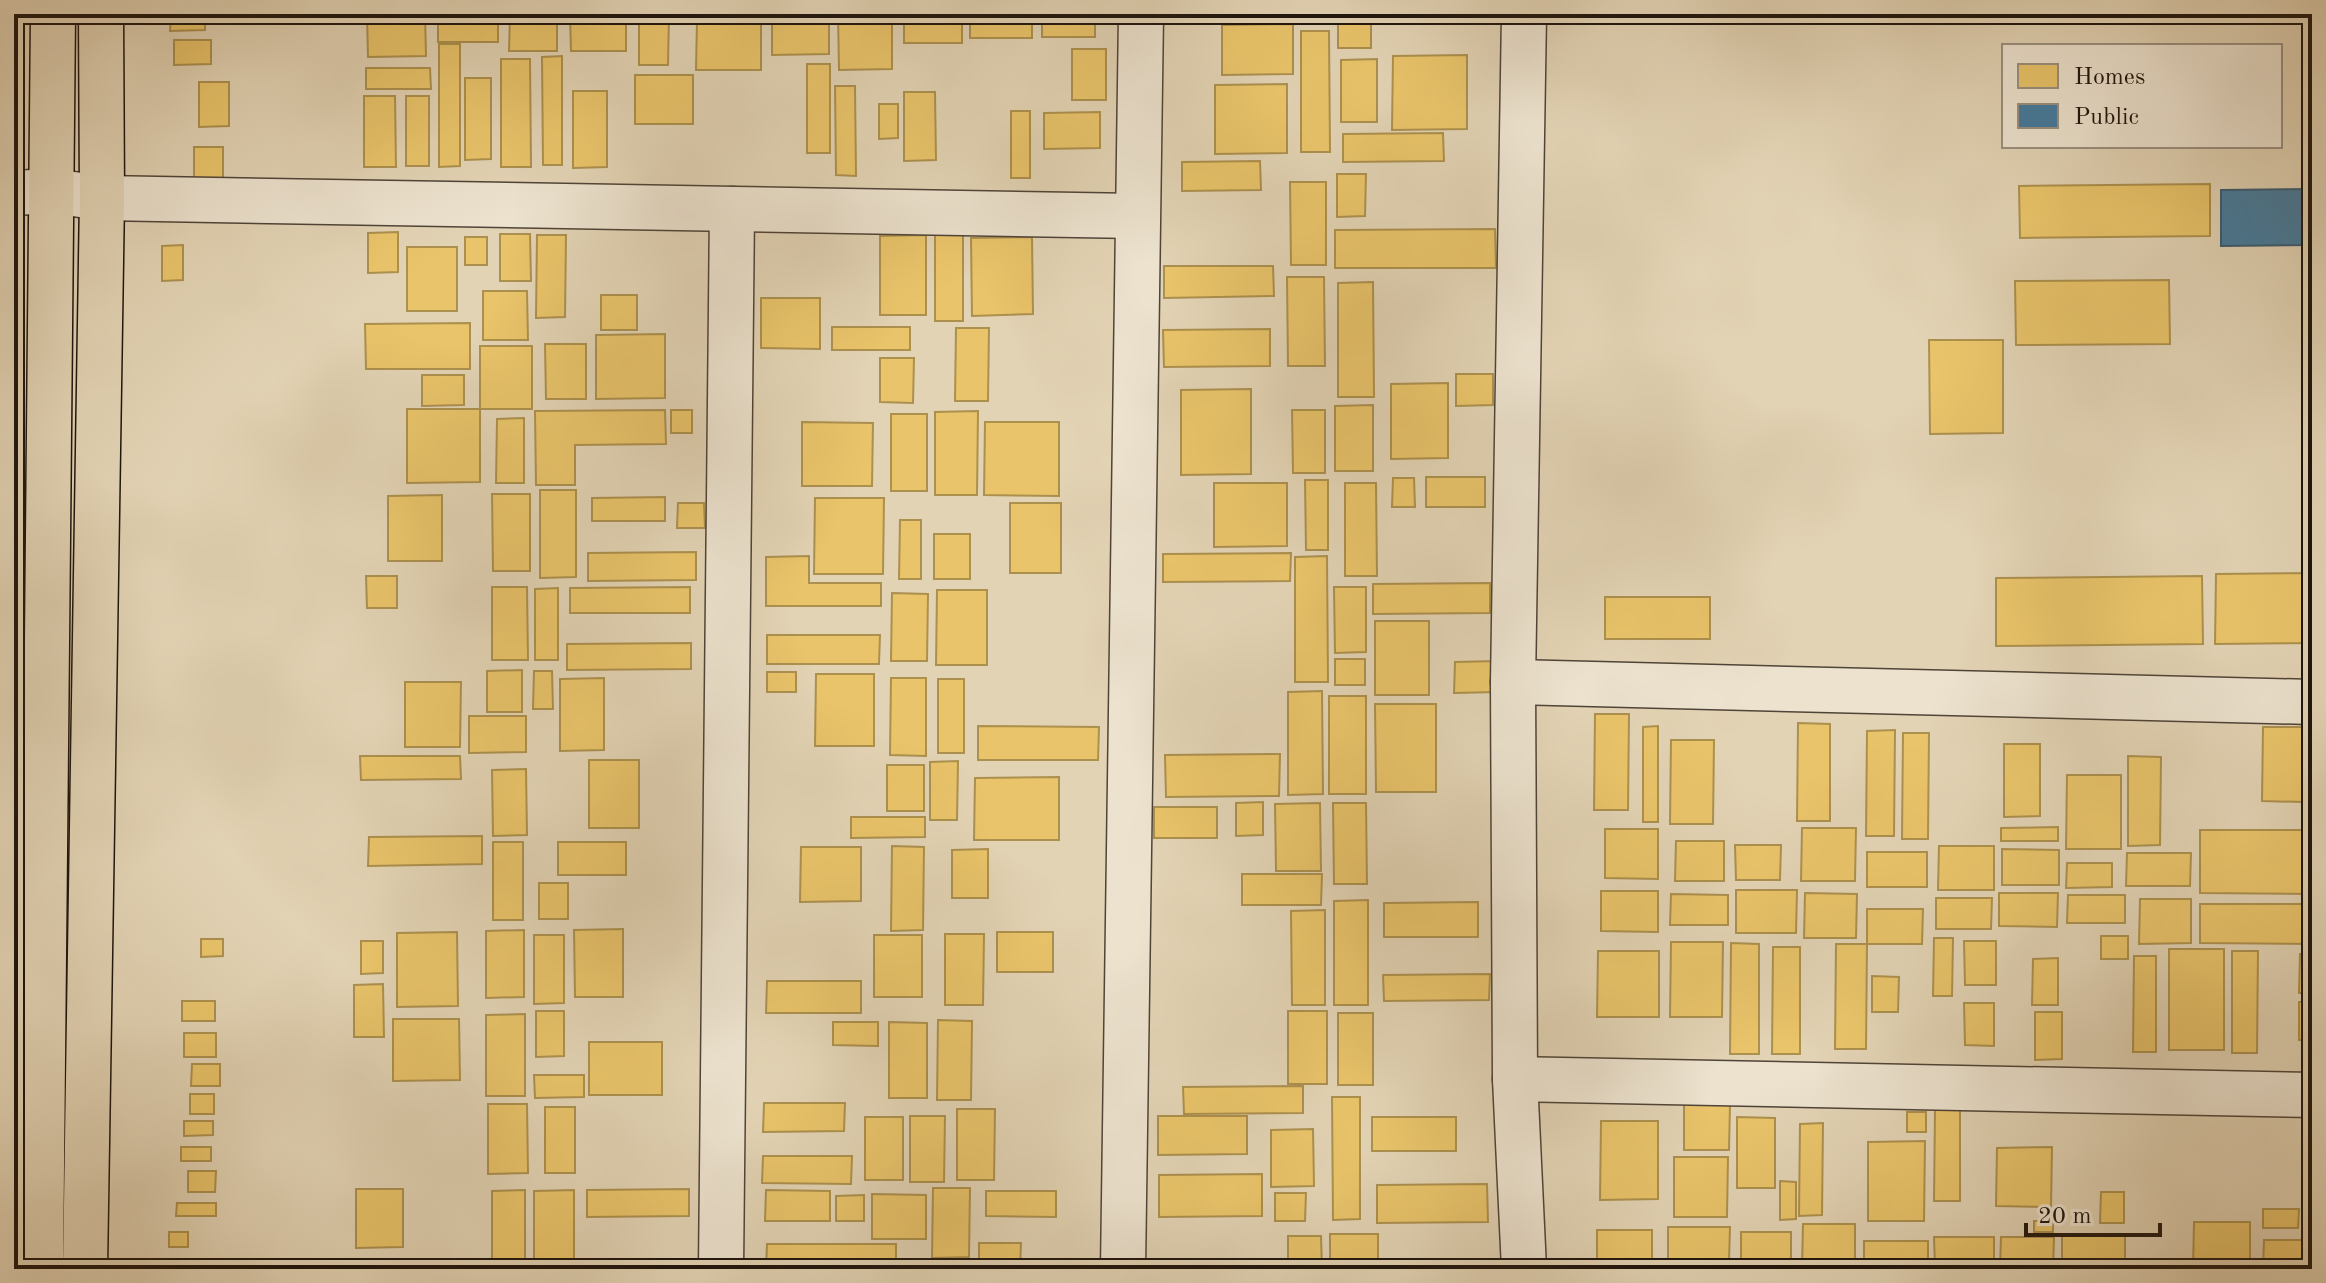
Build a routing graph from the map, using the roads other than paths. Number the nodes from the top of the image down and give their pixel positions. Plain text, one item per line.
1 (53, 14) edge
2 (101, 14) edge
3 (1141, 14) edge
4 (1524, 14) edge
5 (33, 192) edge
6 (102, 198) junction
7 (732, 209) junction
8 (1137, 216) junction
9 (1513, 682) junction
10 (2312, 702) edge
11 (1515, 1079) junction
12 (2312, 1095) edge
13 (41, 1269) edge
14 (85, 1269) edge
15 (721, 1269) edge
16 (1123, 1269) edge
17 (1524, 1269) edge

1 - 5 main road
2 - 6 main road
3 - 8 street
4 - 9 street
5 - 6 street
5 - 13 main road
6 - 7 street
6 - 14 main road
7 - 8 street
7 - 15 street
8 - 16 street
9 - 10 street
9 - 11 street
11 - 12 street
11 - 17 street

